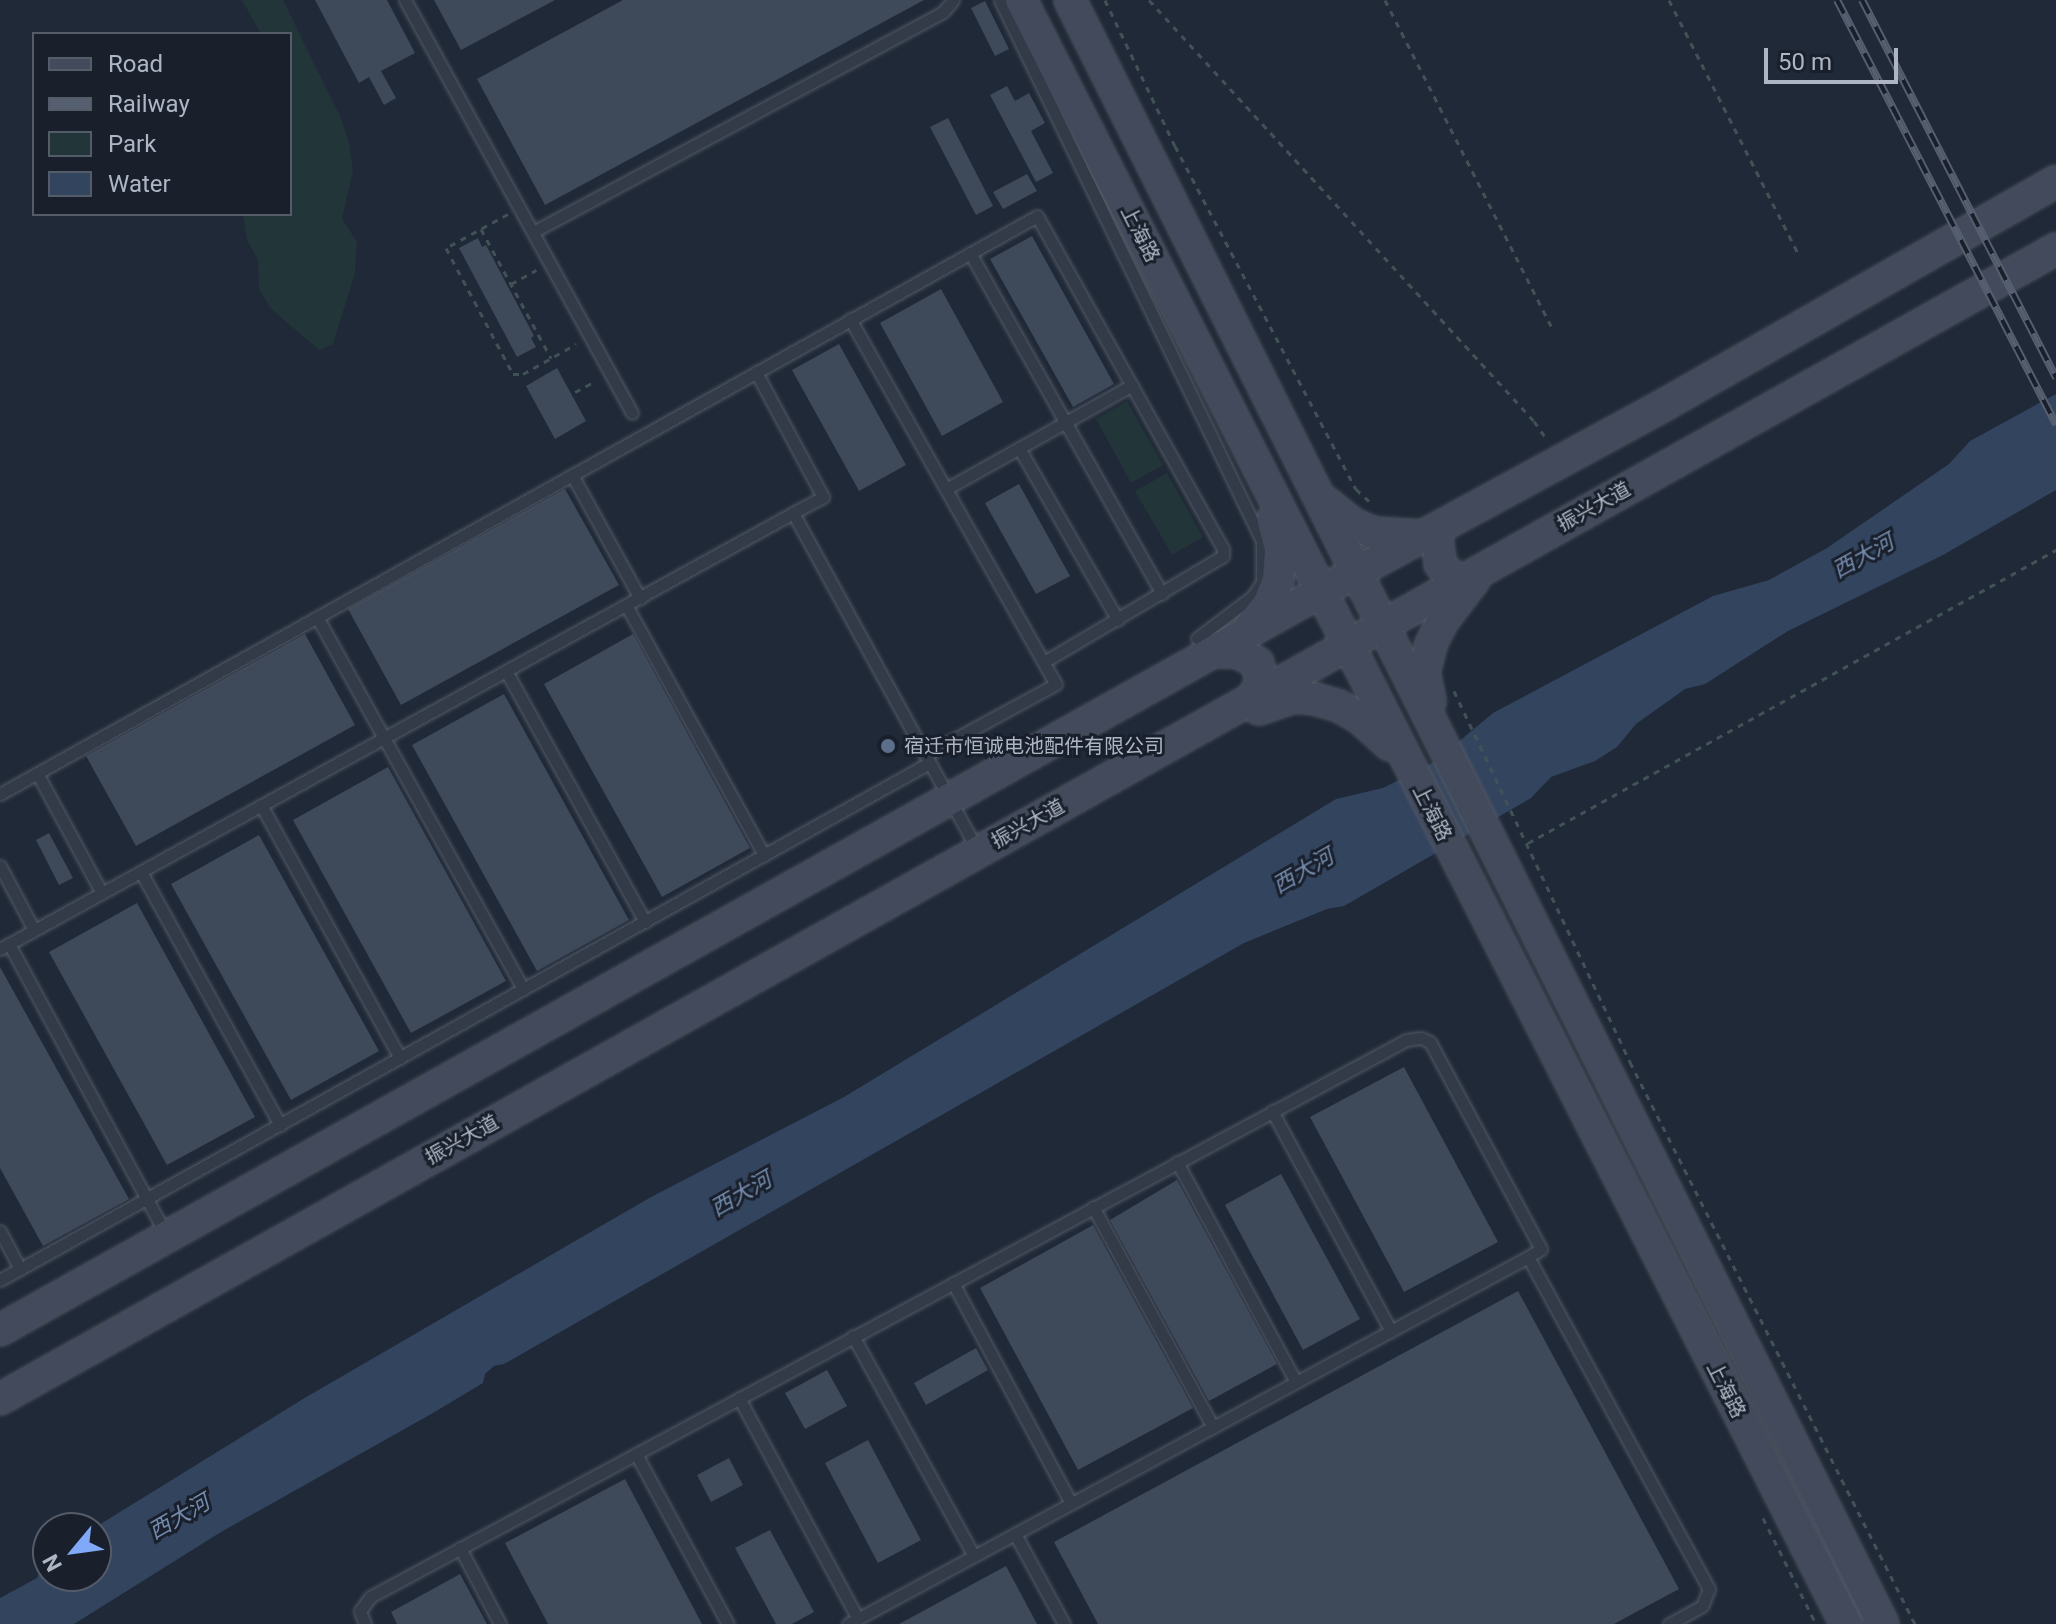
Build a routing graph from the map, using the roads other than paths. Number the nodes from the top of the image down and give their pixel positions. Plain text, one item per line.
1 (405, 0) edge
2 (953, 0) edge
3 (1000, 0) edge
4 (1021, 0) edge
5 (1070, 0) edge
6 (2056, 181) edge
7 (533, 232) junction
8 (2056, 249) edge
9 (970, 253) junction
10 (850, 319) junction
11 (756, 372) junction
12 (1132, 385) junction
13 (632, 413) dead end
14 (1065, 422) junction
15 (1019, 448) junction
16 (572, 475) junction
17 (1264, 479) junction
18 (946, 489) junction
19 (1323, 499) junction
20 (793, 513) junction
21 (1289, 528) junction
22 (1430, 532) junction
23 (1359, 571) junction
24 (1470, 576) junction
25 (1320, 592) junction
26 (1162, 594) junction
27 (640, 598) junction
28 (626, 605) junction
29 (317, 617) junction
30 (1118, 620) junction
31 (1385, 624) junction
32 (1245, 634) junction
33 (1205, 645) junction
34 (1347, 646) junction
35 (1044, 662) junction
36 (506, 671) junction
37 (1251, 699) junction
38 (1385, 721) junction
39 (1434, 723) junction
40 (1189, 734) junction
41 (384, 738) junction
42 (927, 759) junction
43 (1407, 762) junction
44 (37, 773) junction
45 (0, 794) edge
46 (949, 799) junction
47 (261, 805) junction
48 (978, 852) junction
49 (764, 855) junction
50 (0, 866) edge
51 (141, 872) junction
52 (102, 893) junction
53 (645, 922) junction
54 (34, 930) junction
55 (4, 946) edge
56 (523, 989) junction
57 (400, 1058) junction
58 (1272, 1111) junction
59 (280, 1125) junction
60 (1177, 1162) junction
61 (147, 1199) junction
62 (1093, 1207) junction
63 (0, 1231) edge
64 (167, 1236) junction
65 (1528, 1257) junction
66 (20, 1269) junction
67 (0, 1280) edge
68 (953, 1283) junction
69 (0, 1330) edge
70 (1391, 1331) junction
71 (853, 1336) junction
72 (1296, 1382) junction
73 (739, 1398) junction
74 (0, 1399) edge
75 (1213, 1427) junction
76 (636, 1454) junction
77 (1071, 1503) junction
78 (1015, 1534) junction
79 (460, 1548) junction
80 (974, 1556) junction
81 (1684, 1620) edge
82 (853, 1621) edge
83 (365, 1624) edge
84 (500, 1624) edge
85 (728, 1624) edge
86 (1064, 1624) edge
87 (1669, 1624) edge
88 (1846, 1624) edge
89 (1883, 1624) edge

1 - 7 lane
2 - 7 lane
3 - 33 lane
4 - 17 main road, 上海路
5 - 19 main road, 上海路
6 - 22 main road
7 - 13 lane
8 - 24 main road, 振兴大道
9 - 10 lane
9 - 12 lane
9 - 14 lane
10 - 11 lane
10 - 18 lane
11 - 16 lane
11 - 20 lane
12 - 14 lane
12 - 26 lane
14 - 15 lane
14 - 26 lane
15 - 18 lane
15 - 30 lane
16 - 27 lane
16 - 29 lane
17 - 21 main road, 上海路
17 - 32 main road
18 - 35 lane
19 - 21 main road
19 - 22 main road
19 - 23 main road, 上海路
20 - 27 lane
20 - 42 lane
21 - 25 main road, 上海路
22 - 23 main road
22 - 24 main road
23 - 25 main road
23 - 31 main road, 上海路
24 - 31 main road, 振兴大道
24 - 39 main road
25 - 32 main road
25 - 34 main road, 上海路
26 - 30 lane
27 - 28 lane
28 - 36 lane
28 - 49 lane
29 - 41 lane
29 - 44 lane
30 - 35 lane
31 - 34 main road, 振兴大道
31 - 39 main road, 上海路
32 - 33 main road
33 - 37 main road
33 - 46 main road
34 - 37 main road, 振兴大道
34 - 38 main road, 上海路
35 - 42 lane
36 - 41 lane
36 - 53 lane
37 - 40 main road, 振兴大道
38 - 39 main road
38 - 43 main road, 上海路
39 - 89 main road, 上海路
40 - 43 main road
40 - 48 main road, 振兴大道
41 - 47 lane
41 - 56 lane
42 - 46 lane
42 - 49 lane
43 - 88 main road, 上海路
44 - 45 lane
44 - 52 lane
46 - 48 lane
46 - 64 main road
47 - 51 lane
47 - 57 lane
48 - 74 main road, 振兴大道
49 - 53 lane
50 - 54 lane
51 - 52 lane
51 - 59 lane
52 - 54 lane
53 - 56 lane
54 - 55 lane
55 - 61 lane
56 - 57 lane
57 - 59 lane
58 - 60 lane
58 - 65 lane
58 - 70 lane
59 - 61 lane
60 - 62 lane
60 - 72 lane
61 - 64 lane
61 - 66 lane
62 - 68 lane
62 - 75 lane
63 - 66 lane
64 - 69 main road
65 - 70 lane
65 - 81 lane
66 - 67 lane
68 - 71 lane
68 - 77 lane
70 - 72 lane
71 - 73 lane
71 - 80 lane
72 - 75 lane
73 - 76 lane
73 - 82 lane
75 - 77 lane
76 - 79 lane
76 - 85 lane
77 - 78 lane
78 - 80 lane
78 - 86 lane
79 - 83 lane
79 - 84 lane
80 - 82 lane
81 - 87 lane

